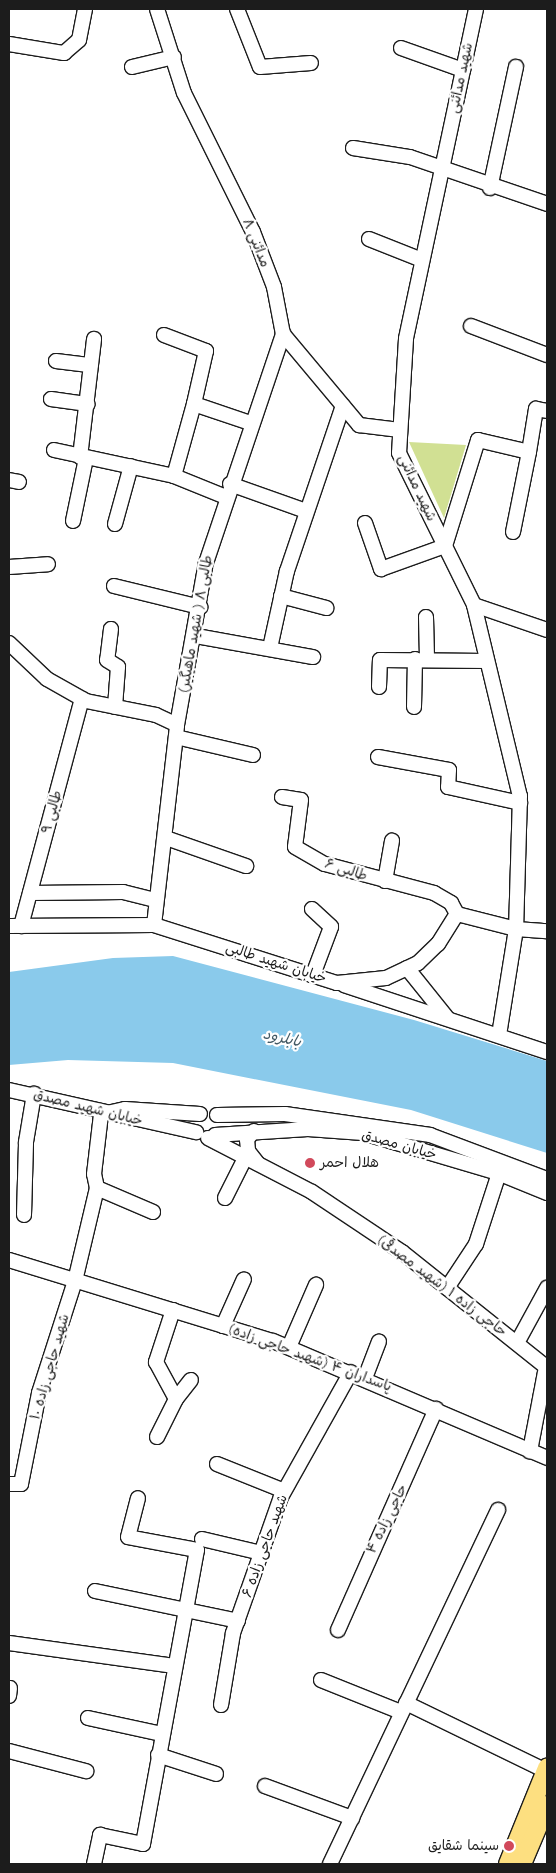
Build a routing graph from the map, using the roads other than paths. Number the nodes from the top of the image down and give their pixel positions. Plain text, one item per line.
1 (85, 9) edge
2 (157, 9) edge
3 (237, 9) edge
4 (473, 10) edge
5 (9, 44) edge
6 (401, 48) dead end
7 (174, 57) junction
8 (311, 63) dead end
9 (132, 67) dead end
10 (516, 68) dead end
11 (463, 70) junction
12 (353, 148) dead end
13 (440, 169) junction
14 (490, 188) junction
15 (547, 204) edge
16 (369, 239) dead end
17 (422, 260) junction
18 (471, 326) dead end
19 (283, 334) junction
20 (164, 335) dead end
21 (94, 339) dead end
22 (547, 354) edge
23 (56, 361) dead end
24 (91, 365) junction
25 (51, 399) dead end
26 (88, 404) junction
27 (194, 404) junction
28 (344, 406) junction
29 (542, 410) edge
30 (250, 423) junction
31 (400, 430) junction
32 (54, 450) dead end
33 (529, 452) junction
34 (83, 457) junction
35 (131, 466) junction
36 (174, 476) junction
37 (228, 491) junction
38 (306, 511) junction
39 (73, 521) dead end
40 (365, 523) dead end
41 (115, 524) dead end
42 (513, 532) dead end
43 (445, 546) junction
44 (48, 564) dead end
45 (9, 567) edge
46 (114, 586) dead end
47 (281, 596) junction
48 (474, 604) junction
49 (200, 607) junction
50 (326, 608) dead end
51 (426, 617) dead end
52 (111, 629) dead end
53 (547, 630) edge
54 (196, 636) junction
55 (9, 643) edge
56 (270, 648) junction
57 (313, 657) dead end
58 (421, 659) junction
59 (487, 661) junction
60 (379, 687) dead end
61 (82, 699) junction
62 (115, 706) junction
63 (414, 707) dead end
64 (177, 731) junction
65 (253, 755) dead end
66 (378, 757) dead end
67 (282, 797) dead end
68 (520, 803) junction
69 (166, 838) junction
70 (392, 841) dead end
71 (246, 866) dead end
72 (385, 881) junction
73 (30, 893) junction
74 (156, 900) junction
75 (312, 910) dead end
76 (457, 914) junction
77 (154, 925) junction
78 (15, 926) edge
79 (516, 929) junction
80 (547, 931) edge
81 (407, 968) junction
82 (313, 975) junction
83 (337, 983) junction
84 (448, 1019) junction
85 (499, 1035) junction
86 (547, 1052) edge
87 (9, 1090) edge
88 (34, 1094) junction
89 (101, 1114) junction
90 (200, 1114) junction
91 (217, 1115) junction
92 (254, 1131) junction
93 (207, 1135) junction
94 (245, 1158) junction
95 (258, 1164) junction
96 (501, 1167) junction
97 (547, 1179) edge
98 (97, 1188) junction
99 (547, 1192) edge
100 (224, 1198) dead end
101 (153, 1212) dead end
102 (24, 1215) dead end
103 (9, 1260) edge
104 (244, 1279) dead end
105 (75, 1281) junction
106 (316, 1285) dead end
107 (447, 1288) junction
108 (547, 1288) edge
109 (173, 1310) junction
110 (223, 1326) junction
111 (378, 1342) dead end
112 (517, 1343) junction
113 (289, 1347) junction
114 (351, 1372) junction
115 (365, 1378) junction
116 (192, 1380) dead end
117 (176, 1399) junction
118 (436, 1409) junction
119 (157, 1437) dead end
120 (530, 1450) junction
121 (547, 1458) edge
122 (217, 1464) dead end
123 (15, 1484) edge
124 (284, 1491) junction
125 (138, 1498) dead end
126 (498, 1510) dead end
127 (202, 1539) dead end
128 (261, 1553) junction
129 (95, 1591) dead end
130 (183, 1609) junction
131 (238, 1621) junction
132 (338, 1630) dead end
133 (9, 1643) edge
134 (174, 1666) junction
135 (321, 1680) dead end
136 (221, 1705) dead end
137 (404, 1707) junction
138 (88, 1718) dead end
139 (162, 1734) junction
140 (9, 1751) edge
141 (158, 1755) junction
142 (547, 1770) edge
143 (86, 1771) dead end
144 (216, 1774) dead end
145 (265, 1786) dead end
146 (547, 1805) edge
147 (352, 1818) junction
148 (94, 1864) edge
149 (330, 1864) edge
150 (508, 1864) edge
151 (522, 1864) edge

1 - 5 street
2 - 7 street, مدائنی ۸
3 - 8 street
4 - 11 street, شهید مدائنی
6 - 11 street
7 - 9 street
7 - 19 street, مدائنی ۸
10 - 14 street
11 - 13 street, شهید مدائنی
12 - 13 street
13 - 14 street
13 - 17 street, شهید مدائنی
14 - 15 street
16 - 17 street
17 - 31 street, شهید مدائنی
18 - 22 street
19 - 28 street, مدائنی ۸
19 - 30 street, طالبی ۸ ( شهید ماهیگیر)
20 - 27 street
21 - 24 street
23 - 24 street
24 - 26 street
25 - 26 street
26 - 34 street
27 - 30 street
27 - 36 street
28 - 31 street, مدائنی ۸
28 - 38 street
29 - 33 street
30 - 37 street, طالبی ۸ ( شهید ماهیگیر)
31 - 43 street, شهید مدائنی
32 - 34 street
33 - 42 street
33 - 43 street
34 - 35 street
34 - 39 street
35 - 36 street
35 - 41 street
36 - 37 street
37 - 38 street
37 - 49 street, طالبی ۸ ( شهید ماهیگیر)
38 - 47 street
40 - 43 street
43 - 48 street, شهید مدائنی
44 - 45 street
46 - 49 street
47 - 50 street
47 - 56 street
48 - 53 street
48 - 59 street, شهید مدائنی
49 - 54 street, طالبی ۸ ( شهید ماهیگیر)
51 - 58 street
52 - 62 street
54 - 56 street
54 - 64 street, طالبی ۸ ( شهید ماهیگیر)
55 - 61 street
56 - 57 street
58 - 59 street
58 - 60 street
58 - 63 street
59 - 68 street, شهید مدائنی
61 - 62 street
61 - 73 street, طالبی ۹
62 - 64 street
64 - 65 street
64 - 69 street, طالبی ۸ ( شهید ماهیگیر)
66 - 68 street
67 - 72 street, طالبی ۶
68 - 79 street, شهید مدائنی
69 - 71 street
69 - 74 street, طالبی ۸ ( شهید ماهیگیر)
70 - 72 street
72 - 76 street, طالبی ۶
73 - 74 street
73 - 78 street, طالبی ۹
74 - 77 street, طالبی ۸ ( شهید ماهیگیر)
75 - 82 street
76 - 79 street
76 - 81 street, خیابان شهید طالبی
77 - 78 street, خیابان شهید طالبی
77 - 82 street, خیابان شهید طالبی
79 - 80 street
79 - 85 street, شهید مدائنی
81 - 83 street, خیابان شهید طالبی
81 - 84 street
82 - 83 street, خیابان شهید طالبی
83 - 84 street
84 - 85 street
85 - 86 street
87 - 88 street, خیابان شهید مصدق
88 - 89 street, خیابان شهید مصدق
88 - 102 street
89 - 90 street, خیابان مصدق
89 - 93 street, خیابان شهید مصدق
89 - 98 street, شهید حاجی زاده ۱۰
90 - 91 street, خیابان مصدق
90 - 93 street
91 - 93 street
91 - 96 street, خیابان مصدق
92 - 93 street, خیابان مصدق
92 - 95 street
92 - 96 street, خیابان مصدق
93 - 94 street, حاجی زاده ۱ (شهید مصدقی)
94 - 95 street, حاجی زاده ۱ (شهید مصدقی)
94 - 100 street
95 - 107 street, حاجی زاده ۱ (شهید مصدقی)
96 - 97 street, خیابان مصدق
96 - 99 street, خیابان مصدق
96 - 107 street
98 - 101 street
98 - 105 street, شهید حاجی زاده ۱۰
103 - 105 street, پاسداران ۴ (شهید حاجی زاده)
104 - 110 street
105 - 109 street, پاسداران ۴ (شهید حاجی زاده)
105 - 123 street, شهید حاجی زاده ۱۰
106 - 113 street
107 - 112 street, حاجی زاده ۱ (شهید مصدقی)
108 - 112 street
109 - 110 street, پاسداران ۴ (شهید حاجی زاده)
109 - 117 street
110 - 113 street, پاسداران ۴ (شهید حاجی زاده)
111 - 115 street
112 - 120 street, حاجی زاده ۱ (شهید مصدقی)
113 - 114 street, پاسداران ۴ (شهید حاجی زاده)
114 - 115 street, پاسداران ۴ (شهید حاجی زاده)
114 - 124 street, شهید حاجی زاده ۶
115 - 118 street, پاسداران ۴ (شهید حاجی زاده)
116 - 117 street
117 - 119 street
118 - 120 street, پاسداران ۴ (شهید حاجی زاده)
118 - 132 street, حاجی زاده ۴
120 - 121 street, پاسداران ۴ (شهید حاجی زاده)
122 - 124 street
124 - 128 street, شهید حاجی زاده ۶
125 - 130 street
126 - 137 street
127 - 128 street
128 - 131 street, شهید حاجی زاده ۶
129 - 130 street
130 - 131 street
130 - 134 street
131 - 136 street, شهید حاجی زاده ۶
133 - 134 street
134 - 139 street
135 - 137 street
137 - 142 street
137 - 147 street
138 - 139 street
139 - 141 street
140 - 143 street
141 - 144 street
141 - 148 street
142 - 150 main road
145 - 147 street
146 - 151 main road
147 - 149 street

